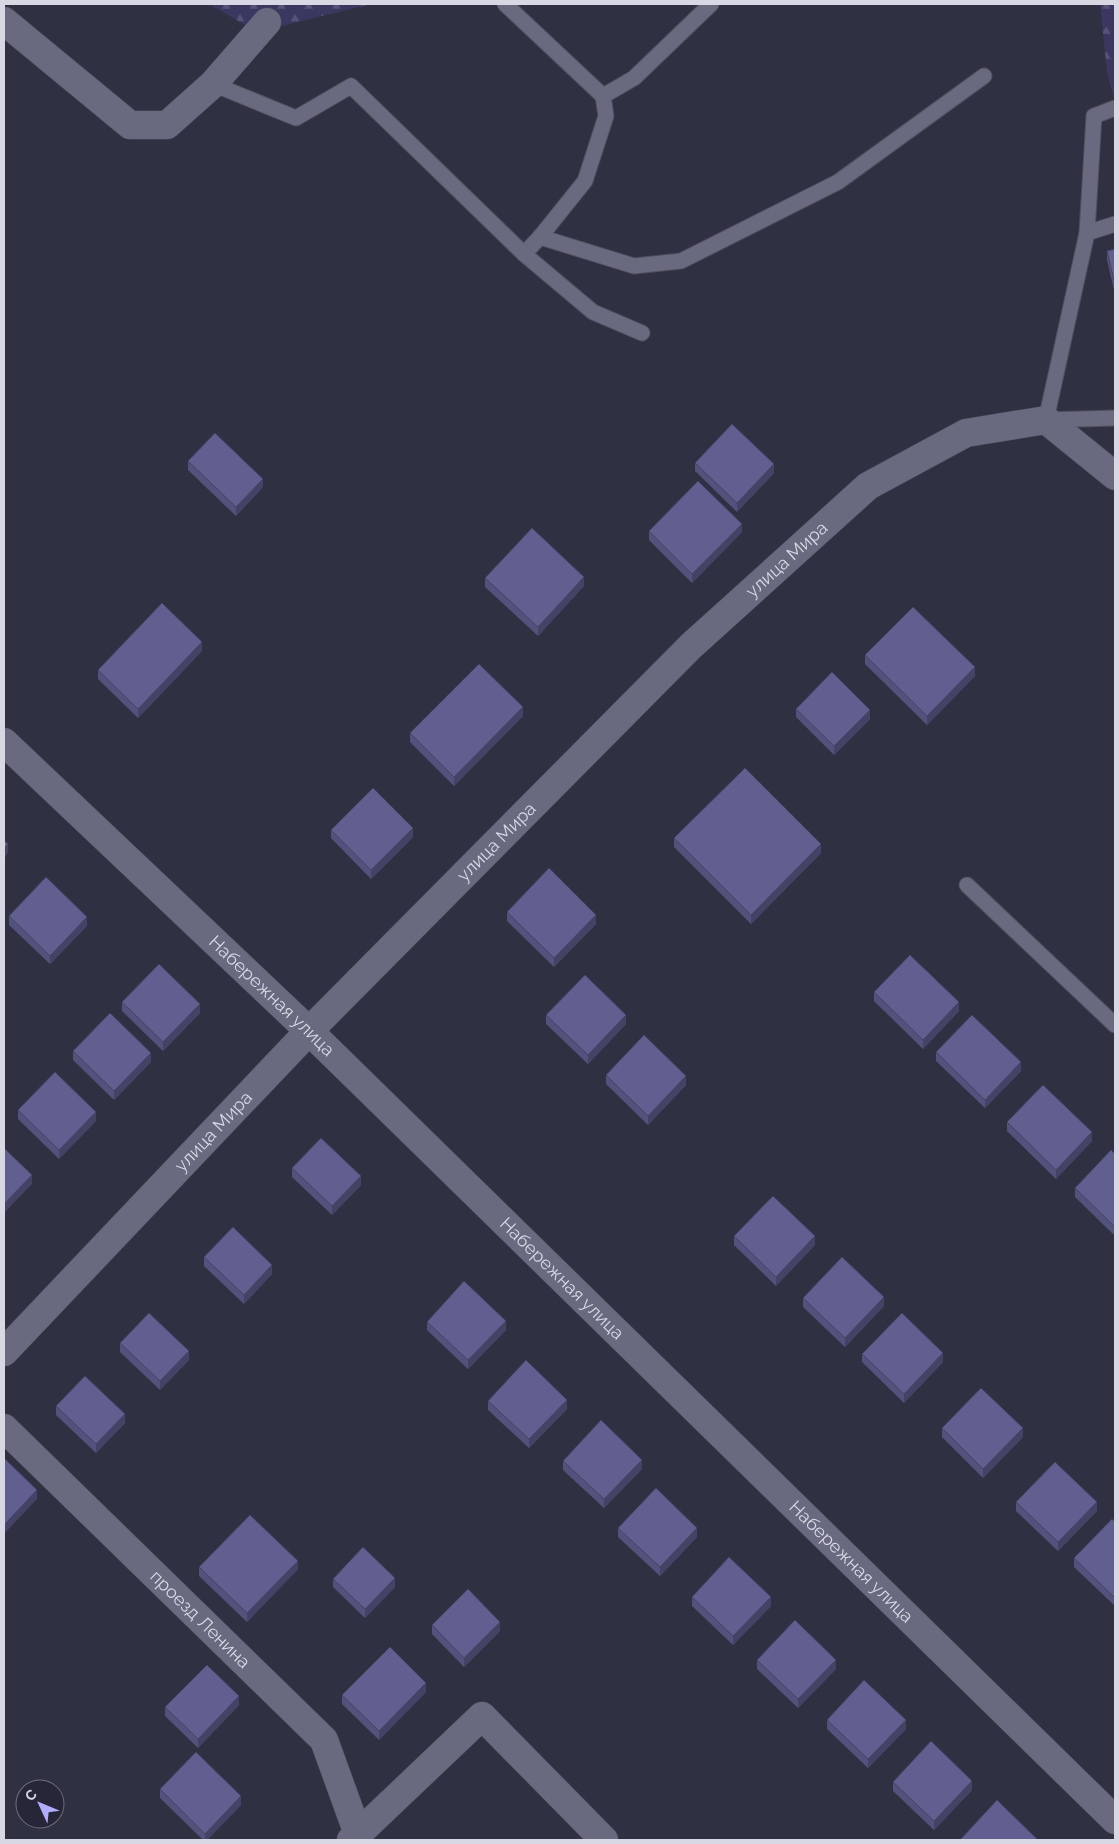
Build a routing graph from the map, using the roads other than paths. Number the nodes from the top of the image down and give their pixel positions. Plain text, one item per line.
1 (506, 4) edge
2 (711, 4) edge
3 (4, 21) edge
4 (267, 22) dead end
5 (984, 76) dead end
6 (212, 84) junction
7 (603, 96) junction
8 (1115, 108) edge
9 (1115, 224) edge
10 (1087, 233) junction
11 (540, 237) junction
12 (524, 254) junction
13 (642, 333) dead end
14 (1115, 418) edge
15 (1046, 420) junction
16 (1115, 476) edge
17 (4, 742) edge
18 (967, 885) dead end
19 (1115, 1025) edge
20 (309, 1031) junction
21 (4, 1352) edge
22 (4, 1428) edge
23 (1115, 1820) edge
24 (355, 1837) edge
25 (604, 1840) edge

1 - 7 lane
2 - 7 lane
3 - 6 street
4 - 6 street
5 - 11 lane
6 - 12 lane
7 - 11 lane
8 - 10 lane
9 - 10 lane
10 - 15 lane
11 - 12 lane
12 - 13 lane
14 - 15 lane
15 - 16 street
15 - 20 street, улица Мира
17 - 20 street, Набережная улица
18 - 19 lane
20 - 21 street, улица Мира
20 - 23 street, Набережная улица
22 - 24 street, проезд Ленина
24 - 25 street, проезд Ленина

